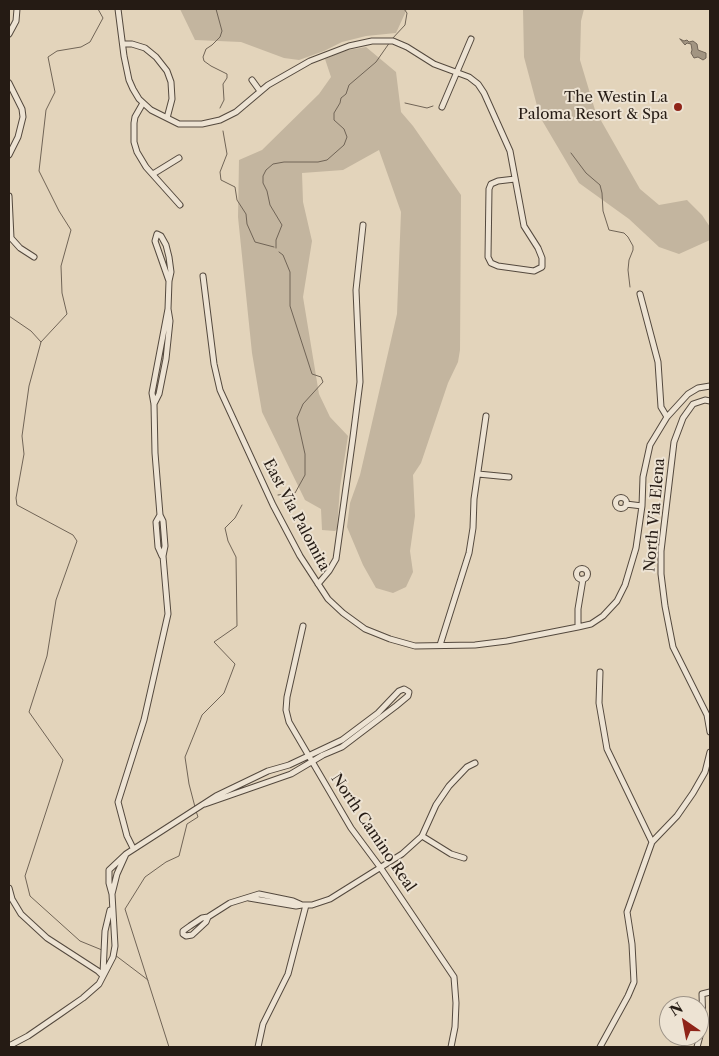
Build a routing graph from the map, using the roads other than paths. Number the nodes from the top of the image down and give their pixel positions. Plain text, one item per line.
1 (17, 9) edge
2 (118, 9) edge
3 (9, 34) edge
4 (470, 39) dead end
5 (123, 44) junction
6 (456, 73) junction
7 (252, 80) dead end
8 (9, 83) edge
9 (260, 91) junction
10 (143, 103) junction
11 (442, 107) dead end
12 (167, 118) junction
13 (9, 155) edge
14 (179, 158) dead end
15 (153, 174) junction
16 (515, 179) junction
17 (9, 196) edge
18 (180, 205) dead end
19 (363, 225) dead end
20 (34, 257) dead end
21 (203, 276) dead end
22 (169, 281) junction
23 (640, 294) dead end
24 (710, 386) edge
25 (710, 401) edge
26 (486, 416) dead end
27 (667, 417) junction
28 (478, 474) junction
29 (509, 476) dead end
30 (626, 504) dead end
31 (642, 506) junction
32 (584, 579) dead end
33 (318, 584) junction
34 (303, 626) dead end
35 (578, 627) junction
36 (440, 645) junction
37 (600, 672) dead end
38 (710, 732) edge
39 (710, 752) edge
40 (308, 757) junction
41 (312, 762) junction
42 (475, 763) dead end
43 (205, 804) junction
44 (422, 836) junction
45 (652, 842) junction
46 (133, 848) junction
47 (126, 854) junction
48 (464, 858) dead end
49 (380, 867) junction
50 (9, 888) edge
51 (112, 894) junction
52 (304, 905) junction
53 (111, 909) junction
54 (208, 917) junction
55 (103, 976) junction
56 (710, 992) edge
57 (11, 1046) edge
58 (258, 1047) edge
59 (451, 1047) edge
60 (600, 1047) edge
61 (697, 1047) edge

1 - 3 street
2 - 5 street
4 - 6 street
5 - 10 street
5 - 12 street
6 - 9 street
6 - 11 street
6 - 16 street
7 - 9 street
8 - 13 street
9 - 12 street
10 - 12 street
10 - 15 street
14 - 15 street
15 - 18 street
16 - 16 street
17 - 20 street
19 - 33 street
21 - 33 street, East Via Palomita
22 - 22 street
22 - 46 street
23 - 27 street
24 - 27 street, East Via Palomita
25 - 38 street, North Via Elena
26 - 28 street
27 - 31 street, East Via Palomita
28 - 29 street
28 - 36 street
30 - 31 street
31 - 35 street, East Via Palomita
32 - 35 street
33 - 36 street, East Via Palomita
34 - 40 street, North Camino Real
35 - 36 street, East Via Palomita
37 - 45 street
39 - 45 street
40 - 41 street, North Camino Real
40 - 41 street
40 - 43 street
41 - 43 street
41 - 49 street, North Camino Real
42 - 44 street
43 - 46 street
44 - 48 street
44 - 49 street
45 - 60 street
46 - 47 street
47 - 51 street
47 - 51 street
49 - 52 street
49 - 59 street, North Camino Real
50 - 55 street
51 - 53 street
52 - 54 street
52 - 58 street
53 - 55 street
53 - 55 street
54 - 54 street
55 - 57 street
56 - 61 street

